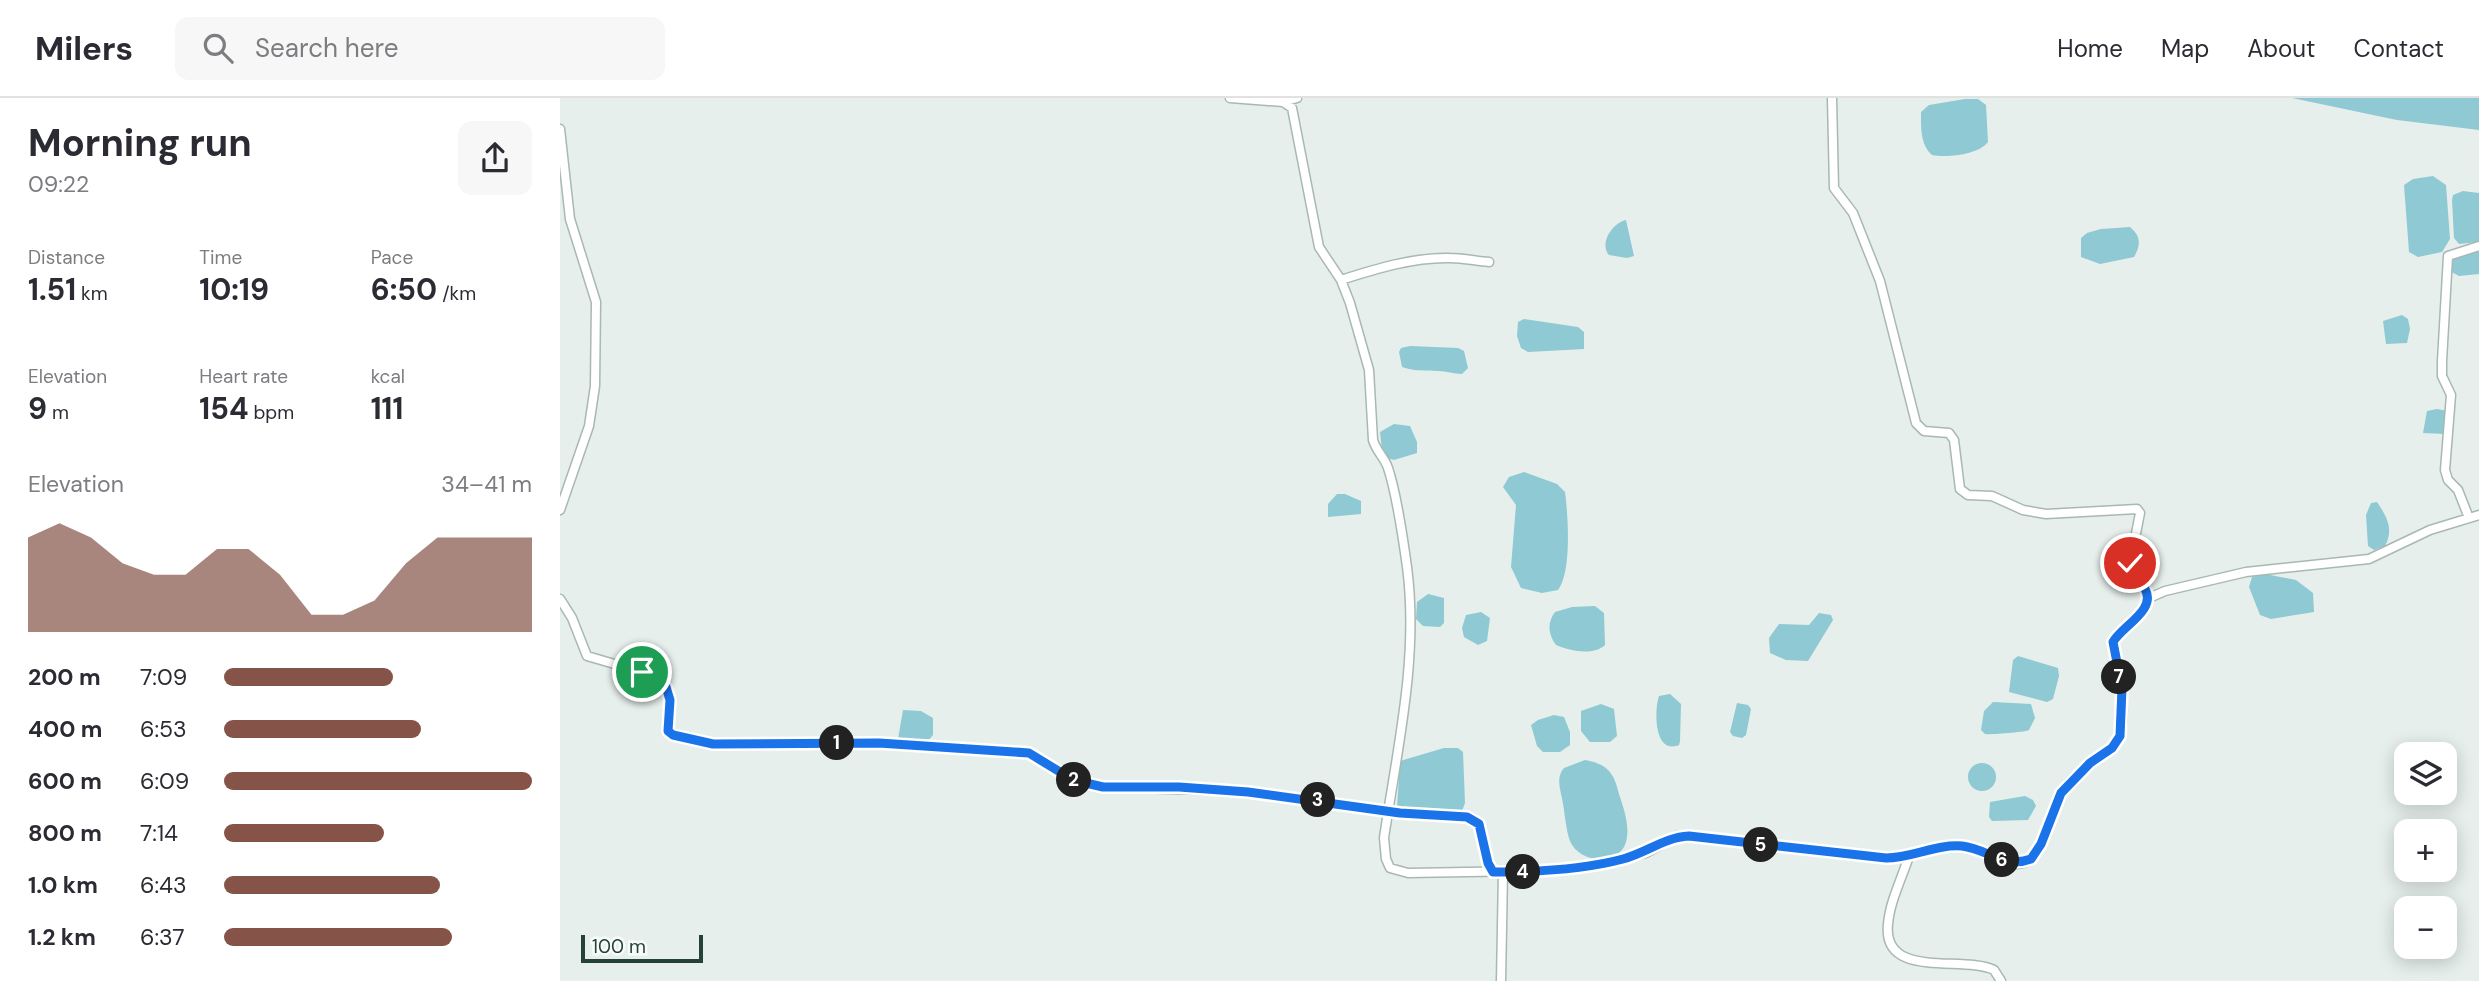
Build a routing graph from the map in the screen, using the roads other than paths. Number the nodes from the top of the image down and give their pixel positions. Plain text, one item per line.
1 (1230, 98) edge
2 (1297, 98) edge
3 (1832, 98) edge
4 (1283, 102) junction
5 (560, 129) edge
6 (2479, 246) edge
7 (1489, 262) dead end
8 (1340, 280) junction
9 (560, 510) edge
10 (2479, 515) edge
11 (2469, 519) junction
12 (2149, 598) junction
13 (560, 599) edge
14 (1388, 811) junction
15 (1909, 856) junction
16 (1498, 872) junction
17 (1502, 981) edge
18 (2000, 981) edge

1 - 4 street
2 - 4 street
3 - 12 street
4 - 8 street
5 - 9 street
6 - 11 street
7 - 8 street
8 - 14 street
10 - 11 street
11 - 12 street
12 - 15 street
13 - 14 street
14 - 16 street
14 - 16 street
15 - 16 street
15 - 18 street
16 - 17 street

